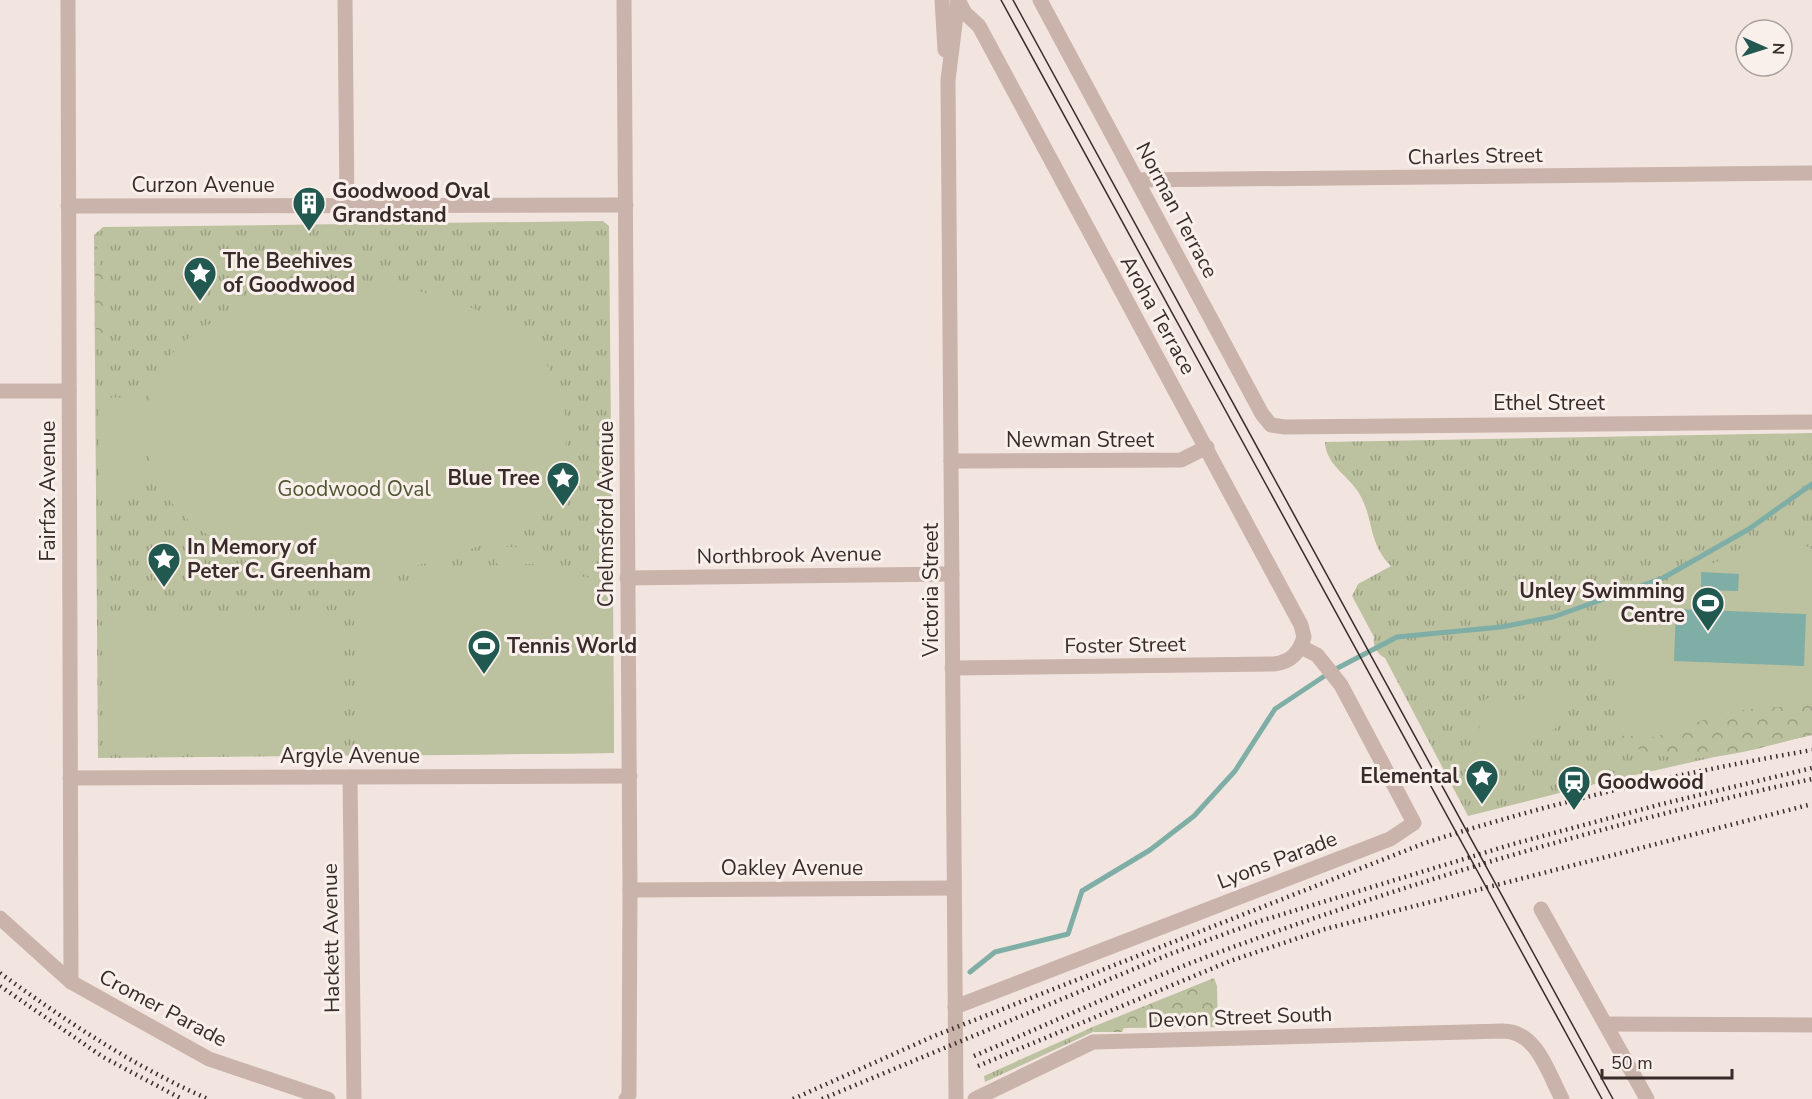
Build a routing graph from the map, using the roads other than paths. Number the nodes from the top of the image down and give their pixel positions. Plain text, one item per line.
1 (68, 0) edge
2 (345, 0) edge
3 (624, 0) edge
4 (942, 0) edge
5 (958, 0) edge
6 (1040, 0) edge
7 (948, 80) junction
8 (1812, 173) edge
9 (1138, 180) junction
10 (626, 205) junction
11 (68, 206) junction
12 (347, 206) junction
13 (0, 391) edge
14 (69, 391) junction
15 (1812, 422) edge
16 (1286, 427) joint
17 (1206, 447) junction
18 (951, 461) junction
19 (952, 574) junction
20 (627, 578) junction
21 (1298, 652) junction
22 (952, 668) junction
23 (630, 776) junction
24 (350, 777) junction
25 (70, 778) junction
26 (954, 888) junction
27 (630, 890) junction
28 (1541, 909) dead end
29 (0, 918) edge
30 (71, 982) junction
31 (955, 1007) junction
32 (1606, 1024) junction
33 (1812, 1025) edge
34 (328, 1099) edge
35 (354, 1099) edge
36 (626, 1099) edge
37 (956, 1099) edge
38 (975, 1099) edge
39 (1562, 1099) edge
40 (1647, 1099) edge

1 - 11 street, Fairfax Avenue
2 - 12 street
3 - 10 street, Chelmsford Avenue
4 - 7 street, Victoria Street
5 - 7 street, Victoria Street
5 - 17 street, Aroha Terrace
6 - 9 street, Norman Terrace
7 - 18 street, Victoria Street
8 - 9 street, Charles Street
9 - 16 street, Norman Terrace
10 - 12 street, Curzon Avenue
10 - 20 street, Chelmsford Avenue
11 - 12 street, Curzon Avenue
11 - 14 street, Fairfax Avenue
13 - 14 street
14 - 25 street, Fairfax Avenue
15 - 16 street, Ethel Street
17 - 18 street, Newman Street
17 - 21 street, Aroha Terrace
18 - 19 street, Victoria Street
19 - 20 street, Northbrook Avenue
19 - 22 street, Victoria Street
20 - 23 street, Chelmsford Avenue
21 - 22 street, Foster Street
21 - 31 street, Lyons Parade
22 - 26 street, Victoria Street
23 - 24 street, Argyle Avenue
23 - 27 street, Chelmsford Avenue
24 - 25 street, Argyle Avenue
24 - 35 street, Hackett Avenue
25 - 30 street, Fairfax Avenue
26 - 27 street, Oakley Avenue
26 - 31 street, Victoria Street
27 - 36 street, Chelmsford Avenue
28 - 32 street
29 - 30 street, Cromer Parade
30 - 34 street, Cromer Parade
31 - 37 street, Victoria Street
32 - 33 street
32 - 40 street
38 - 39 street, Devon Street South

